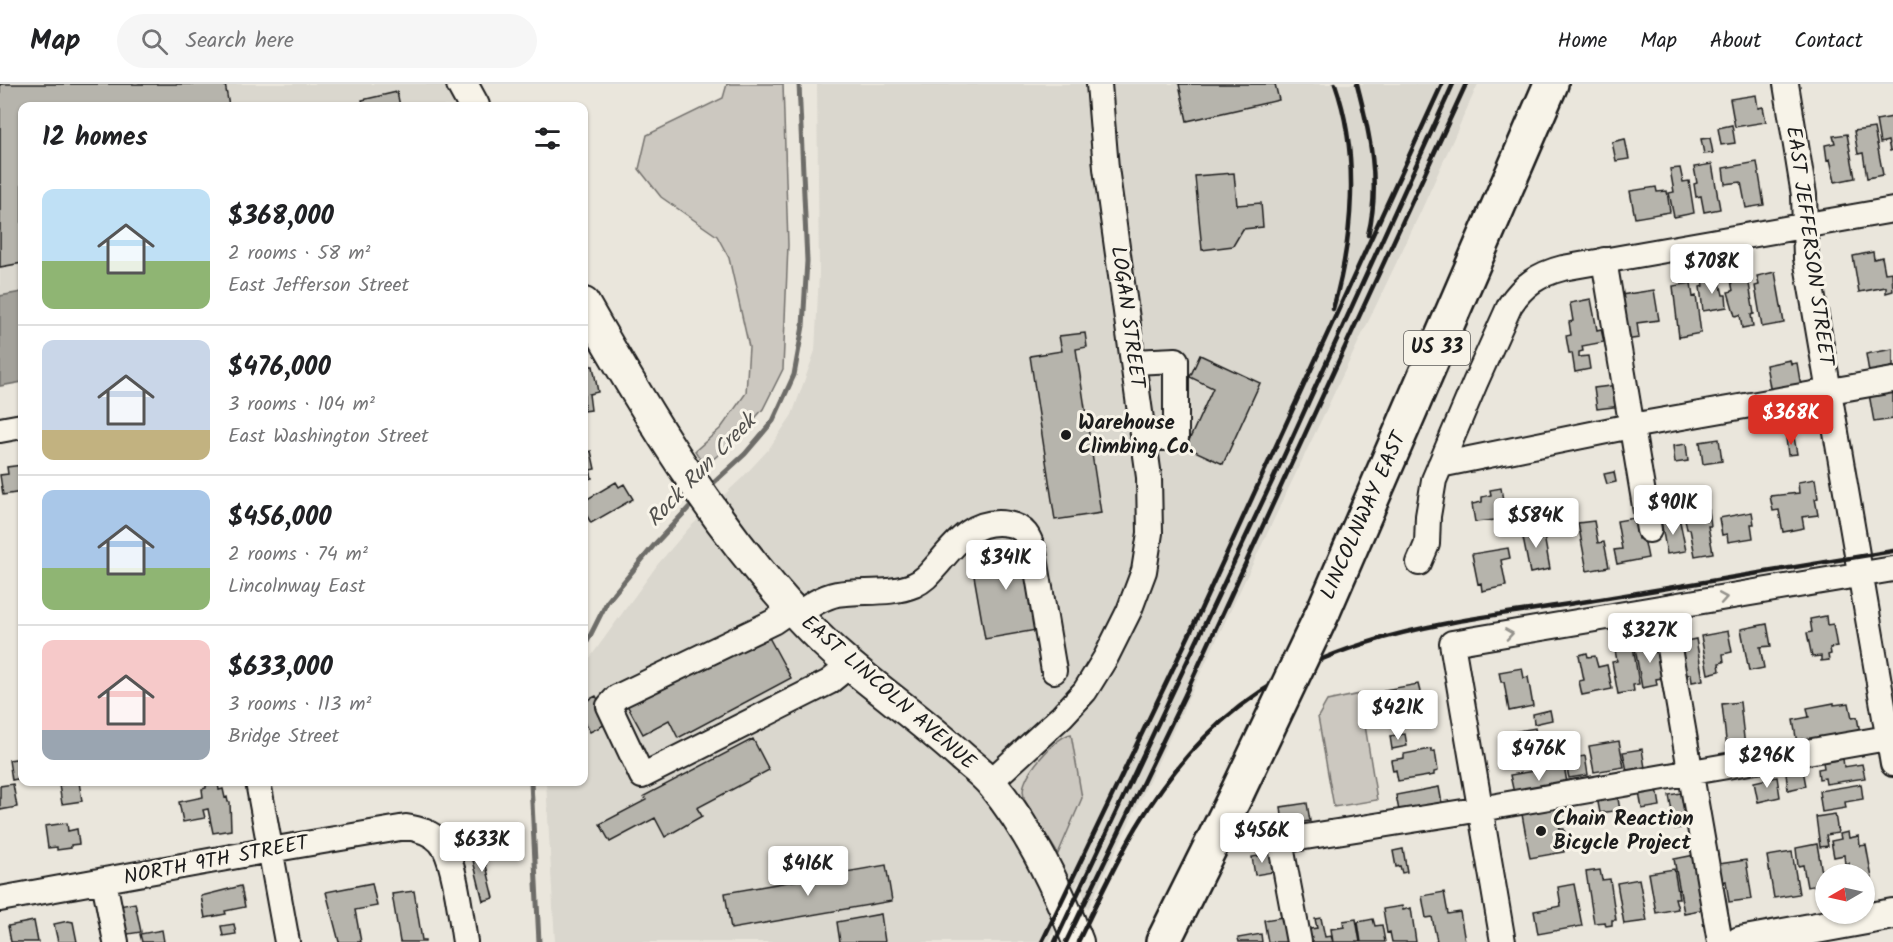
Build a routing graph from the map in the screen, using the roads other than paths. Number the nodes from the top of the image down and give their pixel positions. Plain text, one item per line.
1 (462, 84) edge
2 (1100, 84) edge
3 (1551, 84) edge
4 (1786, 84) edge
5 (472, 102) edge
6 (1893, 210) edge
7 (1805, 226) junction
8 (1604, 260) junction
9 (588, 320) edge
10 (1132, 362) junction
11 (1893, 380) edge
12 (1830, 391) junction
13 (1631, 426) junction
14 (18, 427) edge
15 (0, 430) edge
16 (1143, 438) junction
17 (1440, 465) junction
18 (1649, 530) dead end
19 (1419, 563) dead end
20 (1893, 569) edge
21 (1862, 574) junction
22 (1662, 608) junction
23 (795, 612) junction
24 (850, 666) junction
25 (1054, 671) dead end
26 (1891, 737) edge
27 (1893, 764) edge
28 (1691, 772) junction
29 (990, 782) junction
30 (259, 786) edge
31 (1481, 809) junction
32 (270, 850) junction
33 (104, 881) junction
34 (0, 899) edge
35 (1893, 914) edge
36 (1807, 936) edge
37 (1756, 941) edge
38 (116, 942) edge
39 (287, 942) edge
40 (465, 942) edge
41 (1078, 942) edge
42 (1163, 942) edge
43 (1299, 942) edge
44 (1503, 942) edge
45 (1720, 942) edge

1 - 5 main road
2 - 10 street, LOGAN STREET
3 - 42 highway, LINCOLNWAY EAST / US 33, bridge
4 - 7 street, EAST JEFFERSON STREET
6 - 7 street
7 - 8 street
7 - 12 street, EAST JEFFERSON STREET
8 - 13 street
8 - 17 street
9 - 23 main road, EAST LINCOLN AVENUE
10 - 16 street, LOGAN STREET
10 - 16 street
11 - 12 street
12 - 13 street
12 - 21 street, EAST JEFFERSON STREET
13 - 17 street
13 - 18 street
14 - 15 street
16 - 29 street, LOGAN STREET
17 - 19 street
20 - 21 street
22 -> 21 street
21 - 26 street, EAST JEFFERSON STREET
22 - 28 street
31 -> 22 street
23 - 24 main road, EAST LINCOLN AVENUE
23 - 24 street
23 - 25 street
24 - 29 main road, EAST LINCOLN AVENUE
26 - 27 street, EAST JEFFERSON STREET
26 - 28 street
28 - 31 street
28 - 45 street
29 - 41 main road, EAST LINCOLN AVENUE
30 - 32 street
31 - 43 street
31 - 44 street
32 - 33 street, NORTH 9TH STREET
32 - 39 street
32 - 40 street, NORTH 9TH STREET
33 - 34 street, NORTH 9TH STREET
33 - 38 street
35 - 36 main road
36 - 37 main road

